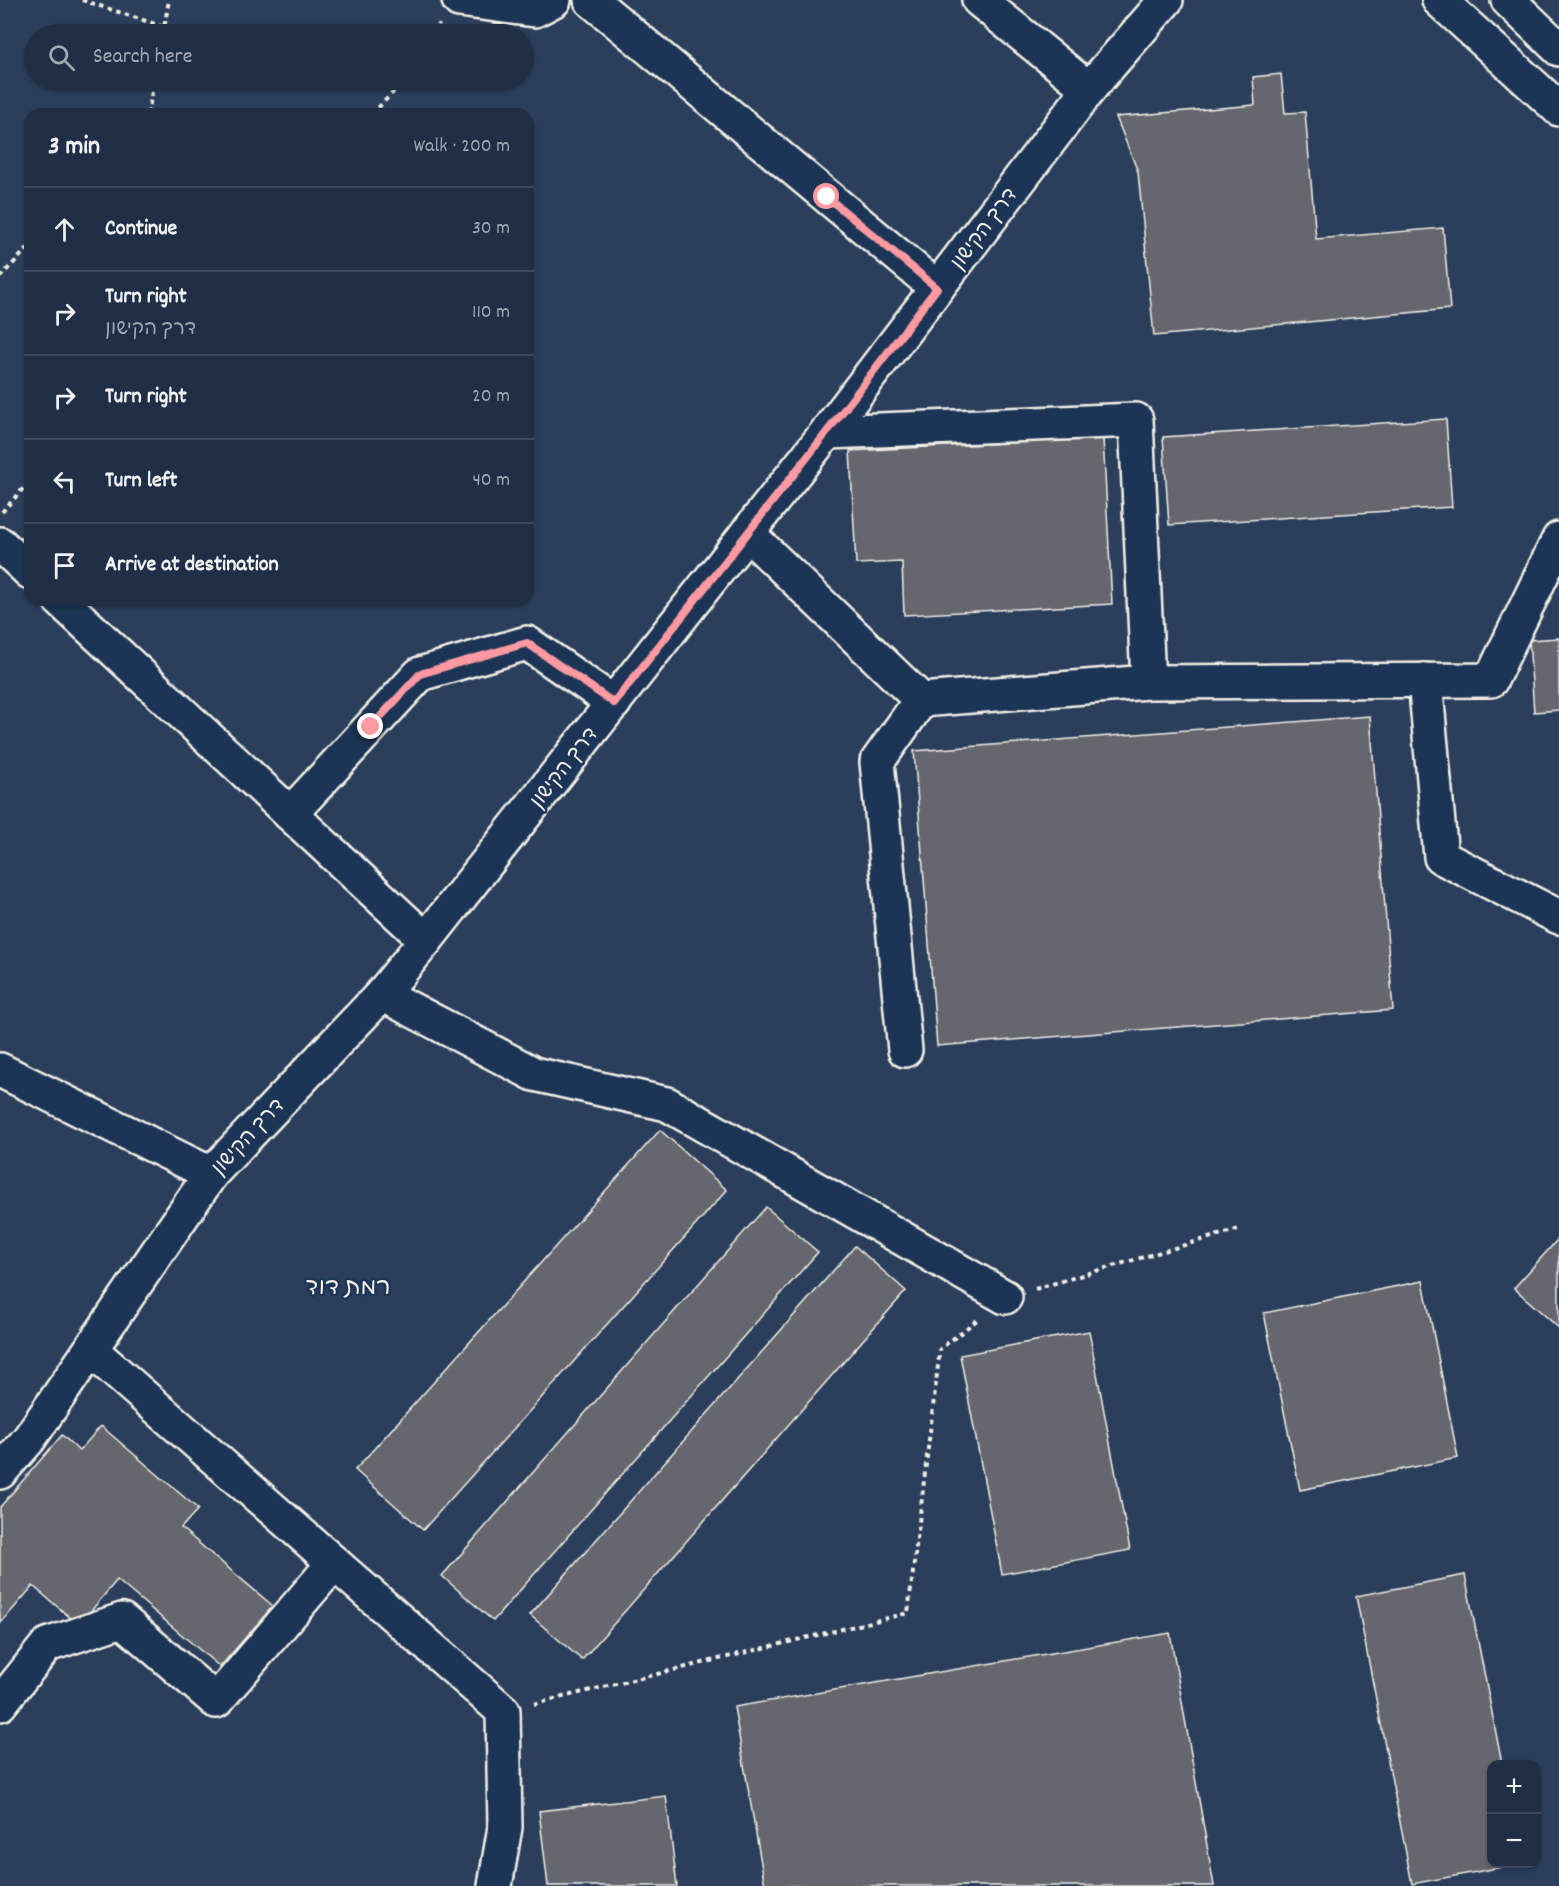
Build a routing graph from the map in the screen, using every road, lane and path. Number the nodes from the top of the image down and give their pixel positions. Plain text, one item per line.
1 (82, 0) edge
2 (169, 0) edge
3 (459, 0) edge
4 (554, 0) edge
5 (591, 0) edge
6 (979, 0) edge
7 (1166, 0) edge
8 (1439, 0) edge
9 (1508, 0) edge
10 (155, 24) edge
11 (165, 24) edge
12 (1559, 49) edge
13 (1089, 89) junction
14 (152, 90) edge
15 (395, 90) edge
16 (149, 108) edge
17 (378, 108) edge
18 (1559, 109) edge
19 (24, 252) edge
20 (0, 277) edge
21 (937, 288) junction
22 (827, 432) junction
23 (24, 488) edge
24 (0, 514) edge
25 (747, 533) junction
26 (1559, 539) edge
27 (0, 544) edge
28 (24, 566) edge
29 (66, 606) edge
30 (1425, 681) junction
31 (1148, 682) junction
32 (921, 700) junction
33 (614, 703) junction
34 (290, 814) junction
35 (1559, 917) edge
36 (426, 940) junction
37 (382, 994) junction
38 (905, 1050) dead end
39 (0, 1070) edge
40 (211, 1174) junction
41 (1239, 1229) dead end
42 (1005, 1298) junction
43 (92, 1350) junction
44 (0, 1472) edge
45 (334, 1563) junction
46 (0, 1704) edge
47 (503, 1711) junction
48 (495, 1886) edge

1 - 10 path
2 - 11 path
3 - 4 main road
5 - 21 main road
6 - 13 main road
7 - 13 main road, דרך הקישון
8 - 18 main road
9 - 12 main road
13 - 21 main road, דרך הקישון
14 - 16 path
15 - 17 path
19 - 20 path
21 - 22 main road, דרך הקישון
22 - 25 main road, דרך הקישון
22 - 31 main road
23 - 24 path
25 - 32 main road
25 - 33 main road, דרך הקישון
26 - 30 main road
27 - 28 main road
29 - 34 main road
30 - 31 main road
30 - 35 main road
31 - 32 main road
32 - 38 main road
33 - 34 main road
33 - 36 main road, דרך הקישון
34 - 36 main road
36 - 37 main road, דרך הקישון
37 - 40 main road, דרך הקישון
37 - 42 main road
39 - 40 main road
40 - 43 main road, דרך הקישון
41 - 42 path
42 - 47 path
43 - 44 main road, דרך הקישון
43 - 45 main road
45 - 46 main road
45 - 47 main road
47 - 48 main road

